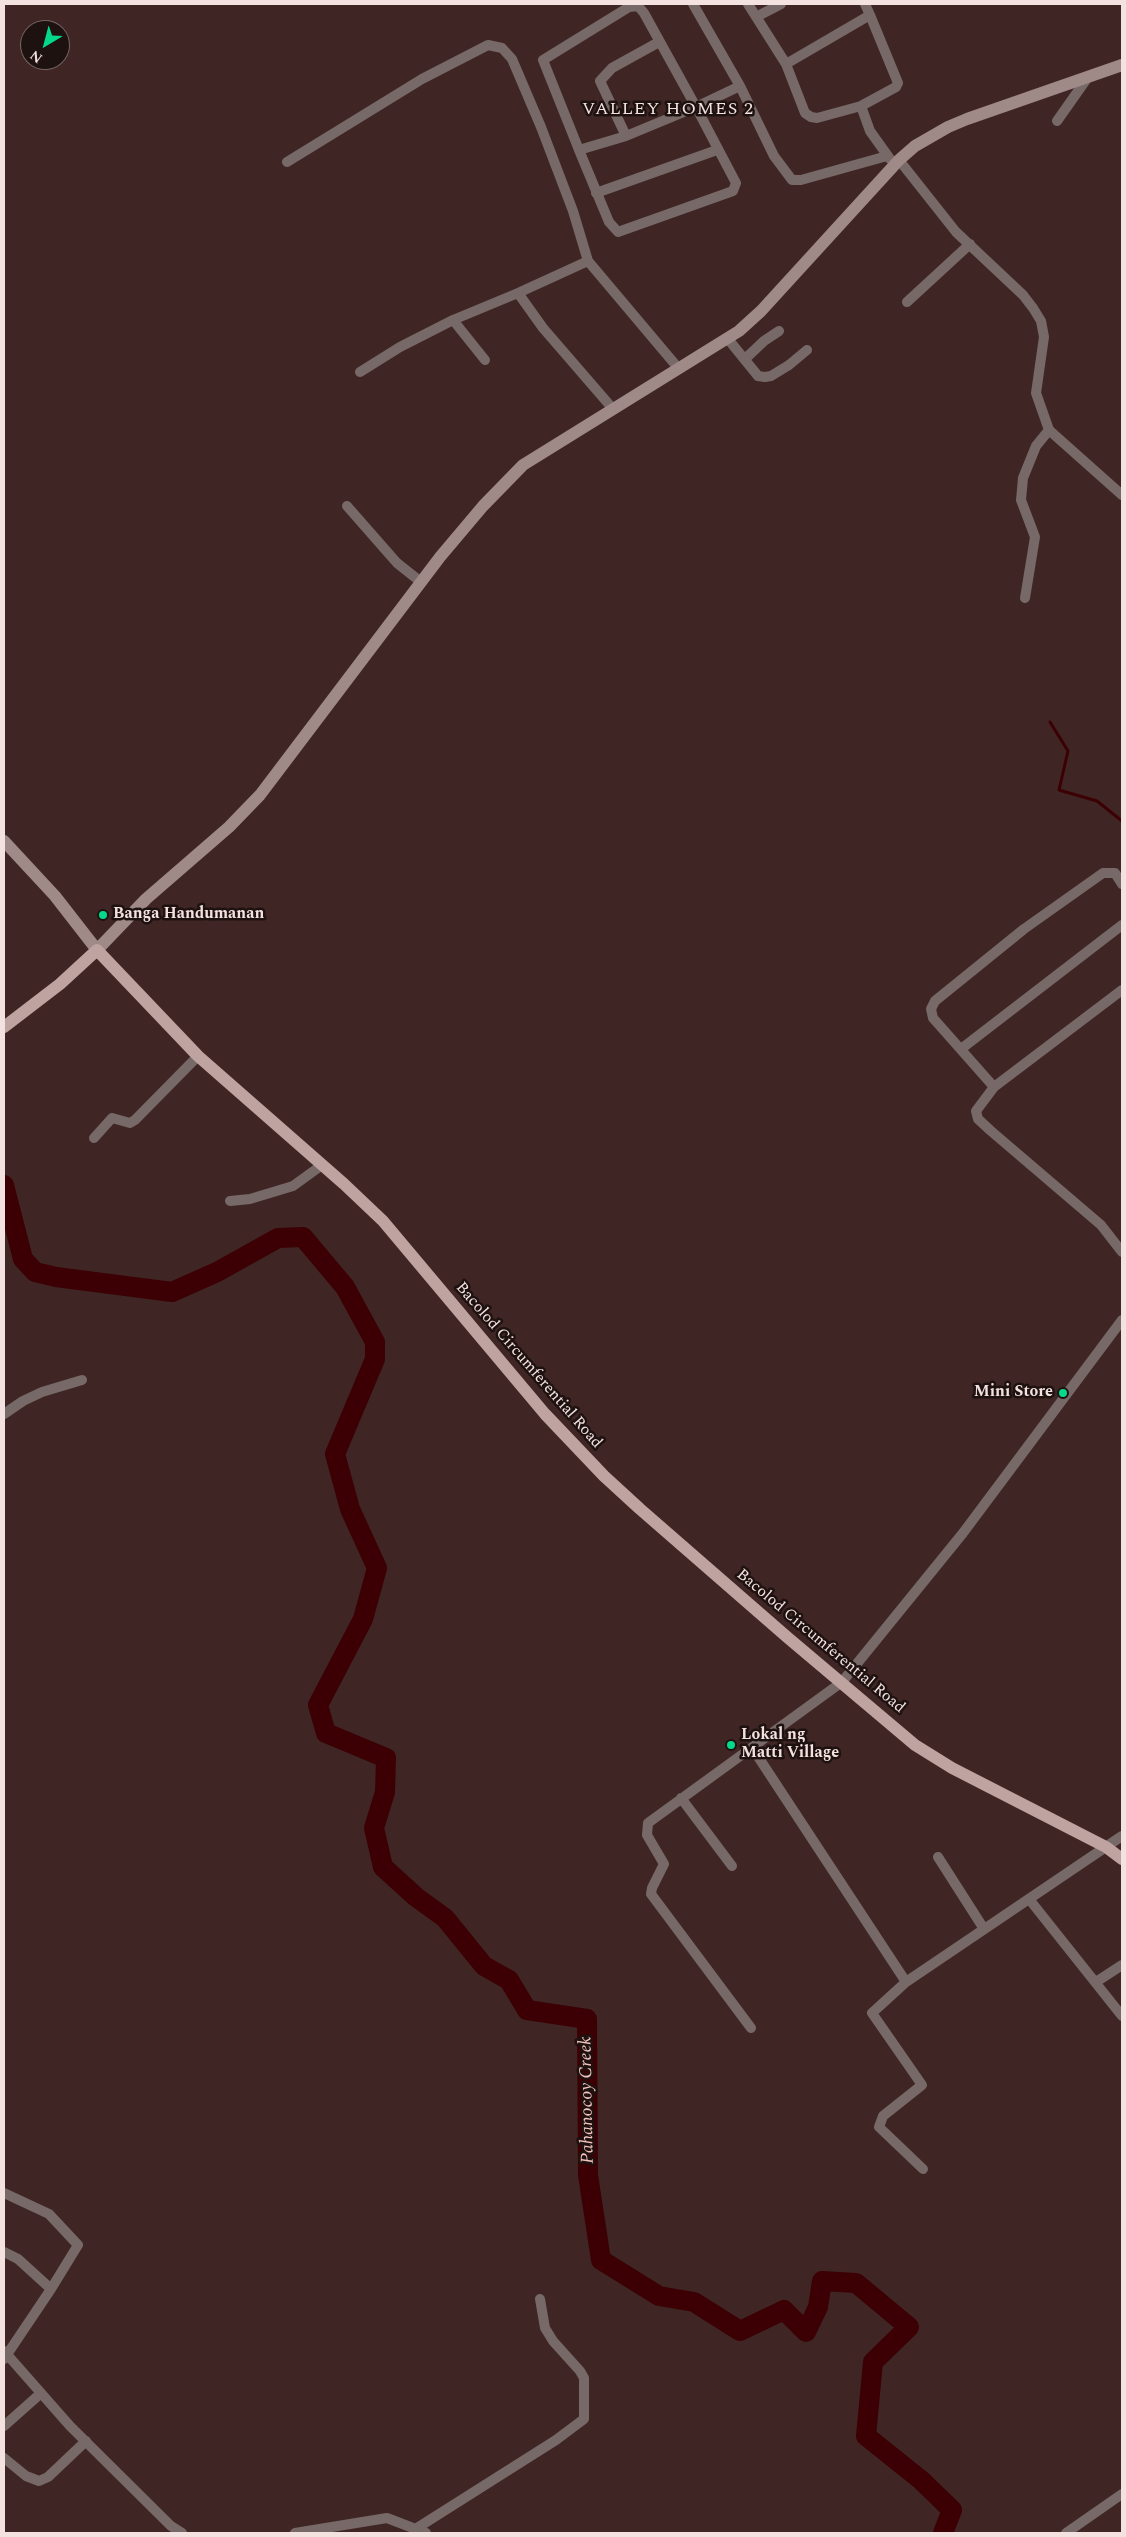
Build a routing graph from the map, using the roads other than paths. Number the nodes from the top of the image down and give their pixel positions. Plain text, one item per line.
1 (693, 4) edge
2 (748, 4) edge
3 (781, 4) edge
4 (866, 4) edge
5 (870, 15) junction
6 (756, 17) junction
7 (659, 42) junction
8 (786, 64) junction
9 (1122, 66) edge
10 (1088, 77) junction
11 (740, 86) junction
12 (861, 106) junction
13 (696, 107) junction
14 (1057, 121) dead end
15 (626, 136) junction
16 (579, 150) junction
17 (717, 150) junction
18 (894, 160) junction
19 (287, 162) dead end
20 (596, 193) junction
21 (970, 244) junction
22 (588, 261) junction
23 (518, 294) junction
24 (907, 302) dead end
25 (453, 320) junction
26 (780, 331) dead end
27 (728, 339) junction
28 (807, 350) dead end
29 (745, 359) junction
30 (485, 360) dead end
31 (679, 369) junction
32 (360, 372) dead end
33 (613, 409) junction
34 (1049, 430) junction
35 (1122, 495) edge
36 (347, 506) dead end
37 (421, 582) junction
38 (1025, 598) dead end
39 (4, 841) edge
40 (1122, 884) edge
41 (1122, 925) edge
42 (97, 950) junction
43 (1122, 990) edge
44 (4, 1027) edge
45 (962, 1049) junction
46 (198, 1056) junction
47 (994, 1087) junction
48 (94, 1138) dead end
49 (322, 1165) junction
50 (230, 1201) dead end
51 (1122, 1252) edge
52 (1122, 1320) edge
53 (82, 1380) dead end
54 (4, 1414) edge
55 (842, 1682) junction
56 (753, 1748) junction
57 (681, 1798) junction
58 (1122, 1836) edge
59 (1106, 1847) junction
60 (938, 1857) dead end
61 (1122, 1859) edge
62 (732, 1866) dead end
63 (1030, 1898) junction
64 (984, 1929) junction
65 (1122, 1966) edge
66 (906, 1982) junction
67 (1096, 1982) junction
68 (1122, 2016) edge
69 (751, 2028) dead end
70 (923, 2169) dead end
71 (4, 2193) edge
72 (4, 2252) edge
73 (51, 2289) junction
74 (540, 2299) dead end
75 (5, 2355) edge
76 (40, 2394) junction
77 (4, 2426) edge
78 (86, 2441) junction
79 (4, 2458) edge
80 (1122, 2494) edge
81 (421, 2530) edge
82 (182, 2533) edge
83 (295, 2533) edge
84 (1066, 2533) edge

1 - 11 street
2 - 6 street
3 - 6 street
4 - 5 street
5 - 8 street
5 - 12 street
6 - 8 street
7 - 13 street
7 - 15 street
7 - 16 street
8 - 12 street
9 - 10 main road
10 - 14 street
10 - 18 main road
11 - 13 street
11 - 18 street
12 - 18 street
13 - 15 street
13 - 17 street
15 - 16 street
16 - 20 street
17 - 20 street
17 - 20 street
18 - 21 street
18 - 27 main road
19 - 22 street
21 - 24 street
21 - 34 street
22 - 23 street
22 - 31 street
23 - 25 street
23 - 33 street
25 - 30 street
25 - 32 street
26 - 29 street
27 - 29 street
27 - 31 main road
28 - 29 street
31 - 33 main road
33 - 37 main road
34 - 35 street
34 - 38 street
36 - 37 street
37 - 42 main road
39 - 42 main road
40 - 45 street
41 - 45 street
42 - 44 main road
42 - 46 main road, Bacolod Circumferential Road
43 - 47 street
45 - 47 street
46 - 48 street
46 - 49 main road, Bacolod Circumferential Road
47 - 51 street
49 - 50 street
49 - 55 main road, Bacolod Circumferential Road
52 - 55 street
53 - 54 street
55 - 56 street
55 - 59 main road, Bacolod Circumferential Road
56 - 57 street
56 - 66 street
57 - 62 street
57 - 69 street
58 - 59 street
59 - 61 main road, Bacolod Circumferential Road
59 - 63 street
60 - 64 street
63 - 64 street
63 - 67 street
64 - 66 street
65 - 67 street
66 - 70 street
67 - 68 street
71 - 73 street
72 - 73 street
73 - 75 street
74 - 81 street
75 - 76 street
76 - 77 street
76 - 78 street
78 - 79 street
78 - 82 street
80 - 84 street
81 - 83 street

